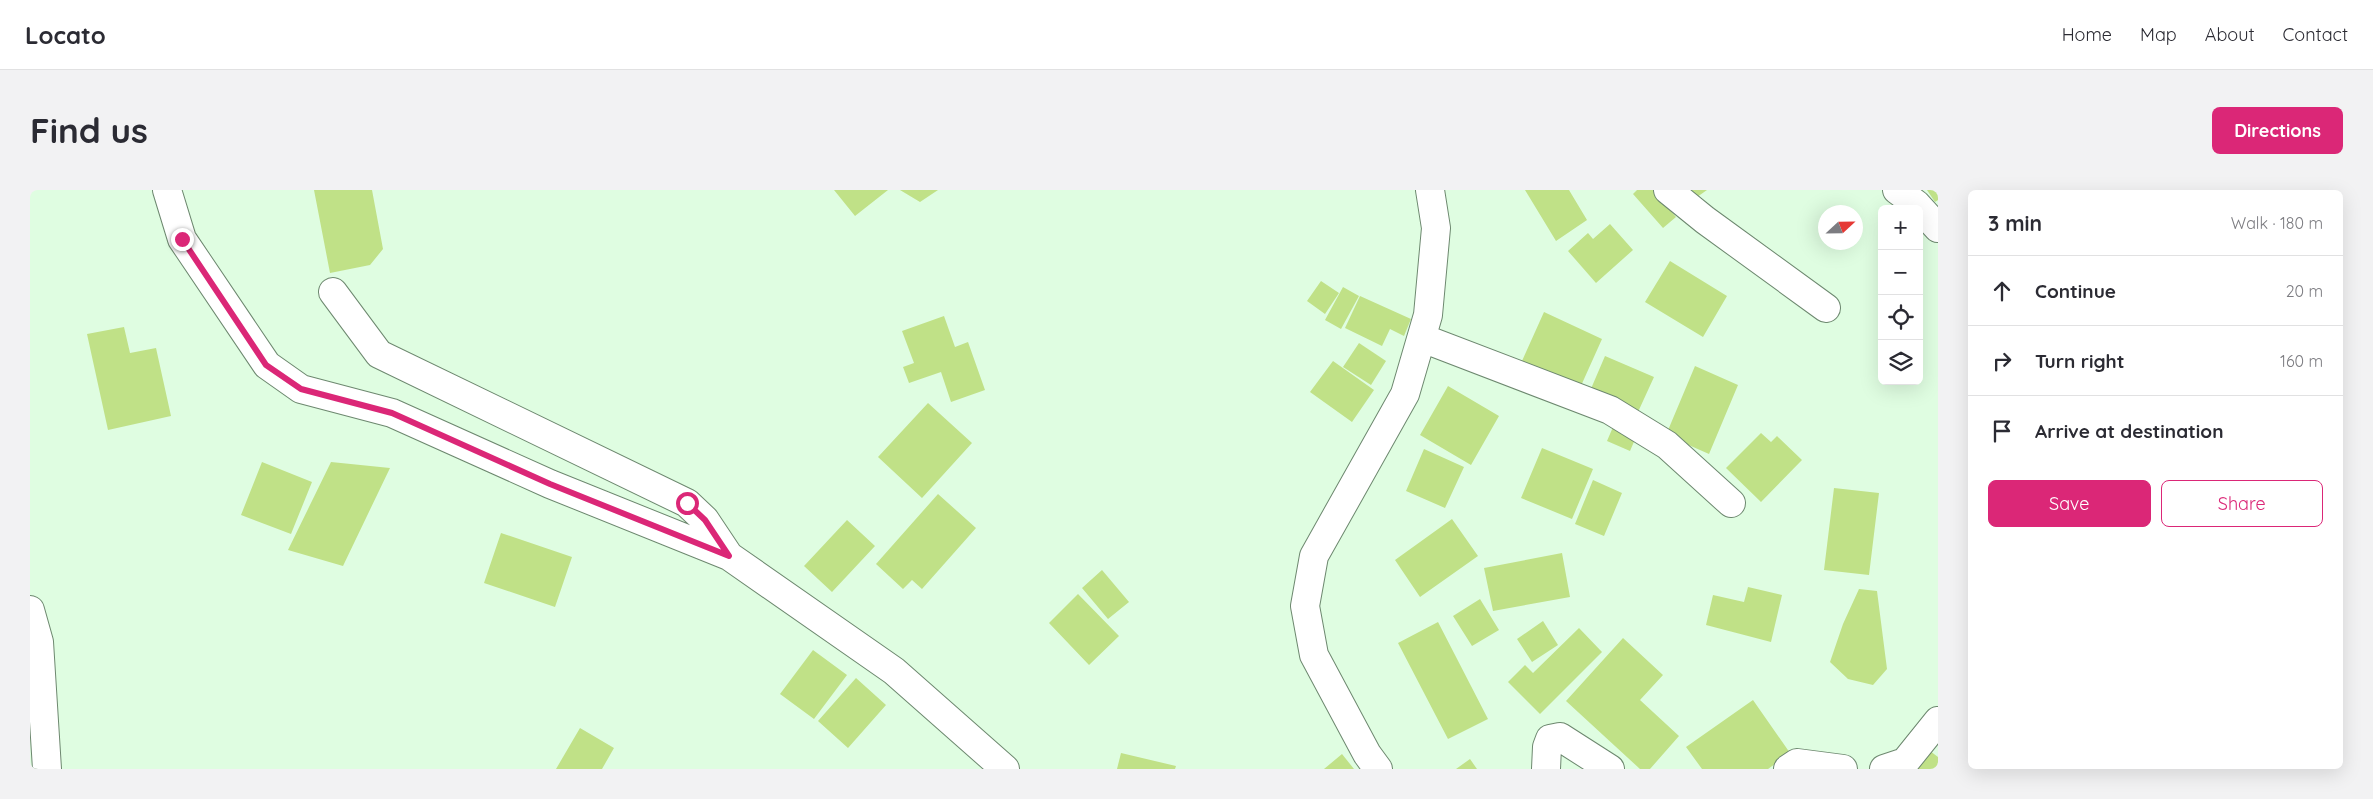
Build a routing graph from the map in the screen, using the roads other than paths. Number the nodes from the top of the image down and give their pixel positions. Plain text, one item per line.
1 (167, 190) edge
2 (1430, 190) edge
3 (1668, 190) edge
4 (1897, 190) edge
5 (1938, 228) edge
6 (333, 292) dead end
7 (1826, 308) dead end
8 (1422, 338) junction
9 (1731, 503) dead end
10 (729, 556) junction
11 (30, 610) edge
12 (1938, 720) edge
13 (1372, 761) edge
14 (47, 769) edge
15 (1005, 769) edge
16 (1546, 769) edge
17 (1610, 769) edge
18 (1788, 769) edge
19 (1842, 769) edge
20 (1884, 769) edge

1 - 10 street
2 - 8 street
3 - 7 street
4 - 5 street
6 - 10 street
8 - 9 street
8 - 13 street
10 - 15 street
11 - 14 street
12 - 20 street
16 - 17 street
18 - 19 street

